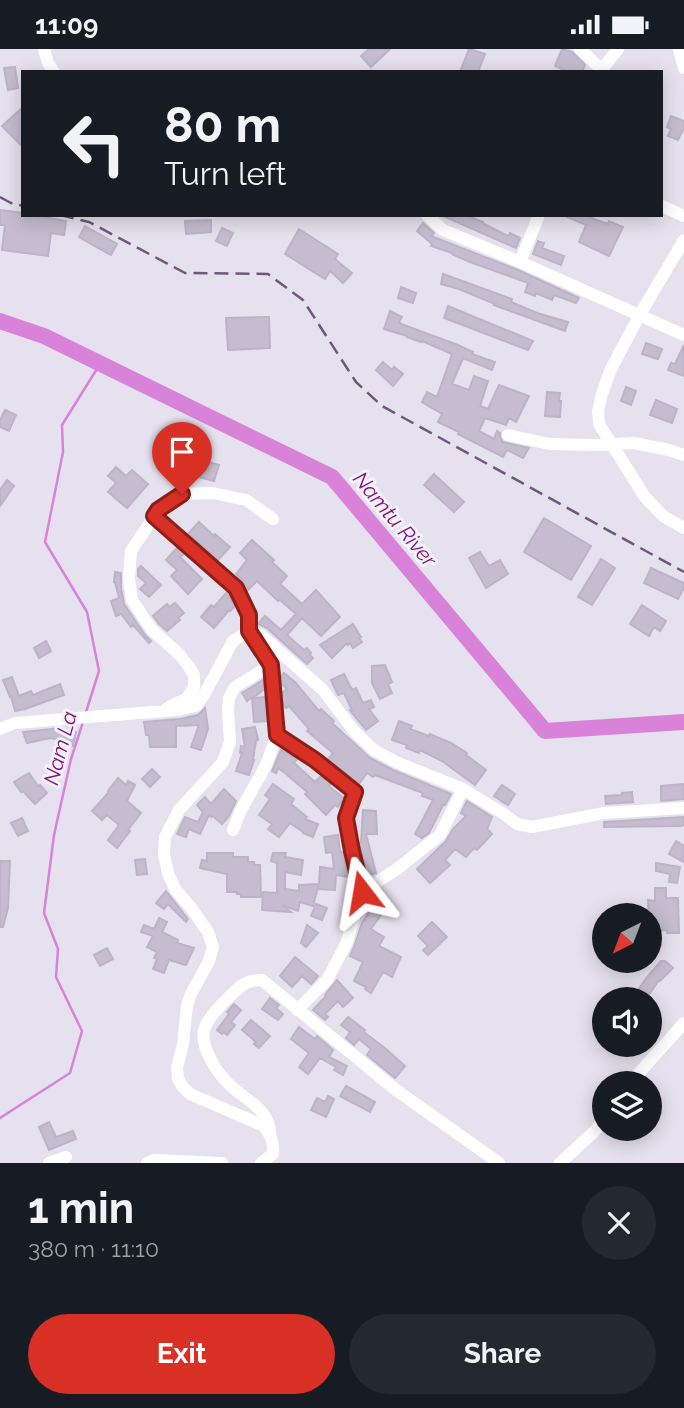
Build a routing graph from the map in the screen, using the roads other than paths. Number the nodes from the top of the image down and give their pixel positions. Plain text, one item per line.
1 (44, 49) edge
2 (580, 49) edge
3 (618, 49) edge
4 (679, 49) edge
5 (684, 68) edge
6 (53, 70) edge
7 (601, 70) edge
8 (663, 206) edge
9 (684, 216) edge
10 (429, 217) edge
11 (538, 217) edge
12 (684, 240) edge
13 (520, 262) junction
14 (639, 316) junction
15 (684, 335) edge
16 (508, 435) dead end
17 (612, 444) junction
18 (684, 455) edge
19 (154, 516) junction
20 (273, 519) dead end
21 (684, 529) edge
22 (249, 631) junction
23 (271, 665) junction
24 (161, 711) junction
25 (0, 729) edge
26 (277, 735) junction
27 (463, 789) junction
28 (684, 808) edge
29 (233, 830) dead end
30 (362, 892) junction
31 (297, 1010) junction
32 (684, 1023) edge
33 (641, 1071) edge
34 (592, 1134) edge
35 (270, 1135) junction
36 (66, 1157) dead end
37 (49, 1163) edge
38 (147, 1163) edge
39 (222, 1163) edge
40 (261, 1163) edge
41 (499, 1163) edge
42 (560, 1163) edge

1 - 6 street
2 - 7 street
3 - 7 street
4 - 5 street
8 - 9 street
10 - 13 street
11 - 13 street
12 - 14 street
13 - 14 street
14 - 15 street
14 - 17 street
16 - 17 street
17 - 18 street
17 - 21 street
19 - 20 street
19 - 22 street
19 - 24 street
22 - 23 street
22 - 24 street
22 - 27 street
23 - 26 street
23 - 35 street
24 - 25 street
26 - 29 street
26 - 30 street
27 - 28 street
27 - 30 street
30 - 31 street
31 - 35 street
31 - 41 street
32 - 33 street
34 - 42 street
35 - 40 street
36 - 37 street
38 - 39 street

